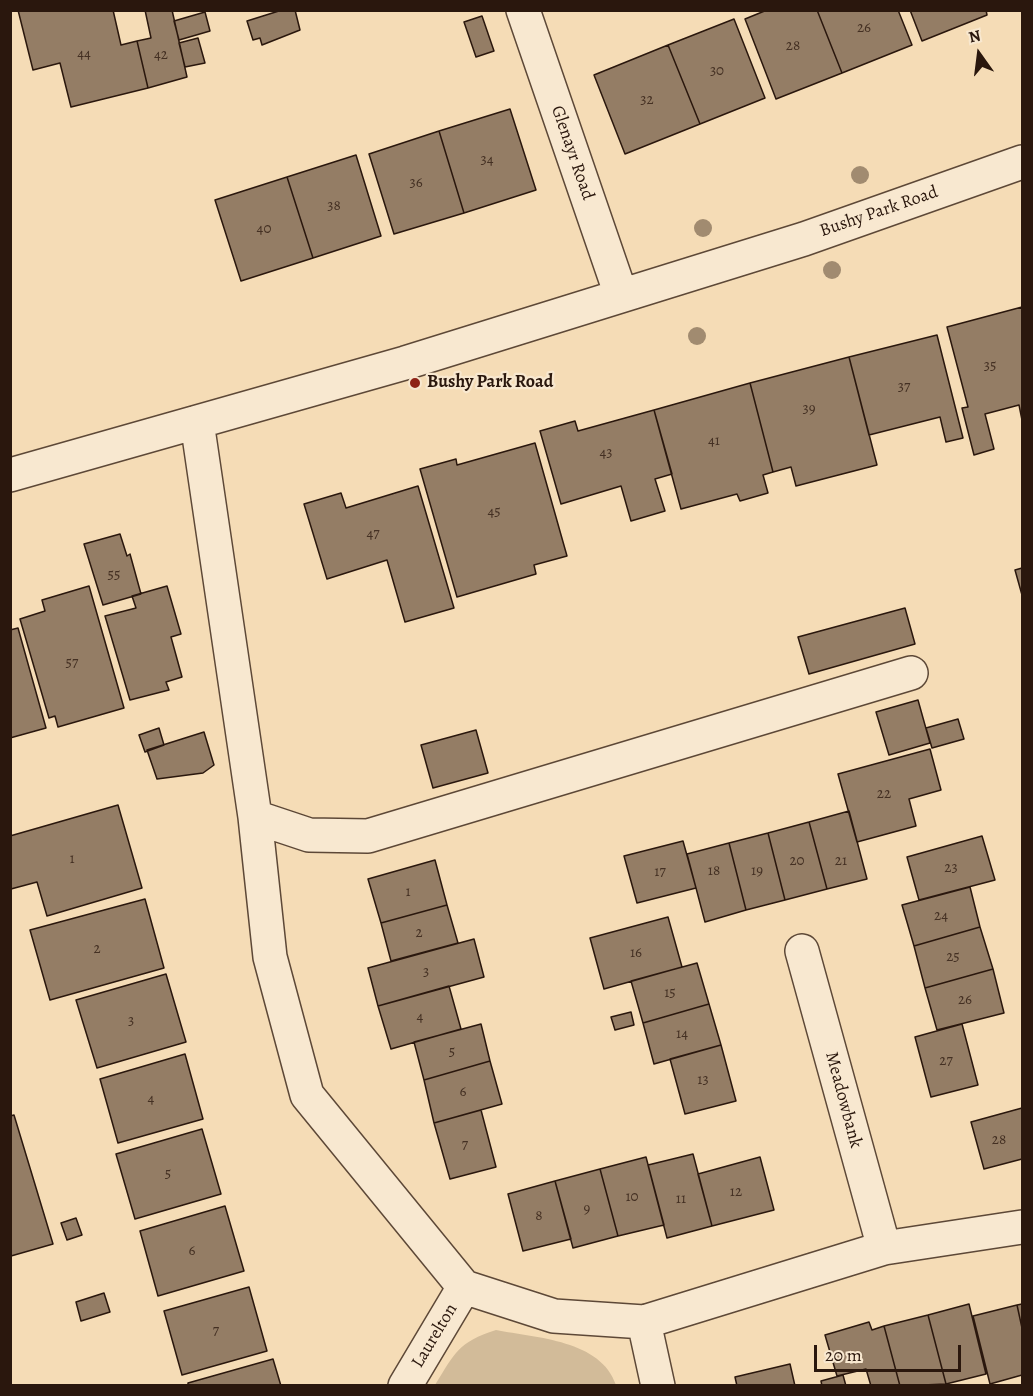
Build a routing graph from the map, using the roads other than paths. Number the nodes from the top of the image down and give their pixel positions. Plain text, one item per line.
1 (523, 10) edge
2 (1023, 162) edge
3 (621, 295) junction
4 (197, 422) junction
5 (10, 475) edge
6 (911, 673) dead end
7 (255, 817) junction
8 (802, 951) dead end
9 (1023, 1227) edge
10 (884, 1248) junction
11 (464, 1287) junction
12 (644, 1322) junction
13 (405, 1386) edge
14 (658, 1386) edge

1 - 3 street, Glenayr Road
2 - 3 street, Bushy Park Road
3 - 4 street, Bushy Park Road
4 - 5 street, Bushy Park Road
4 - 7 street
6 - 7 street
7 - 11 street
8 - 10 street, Meadowbank
9 - 10 street
10 - 12 street
11 - 12 street
11 - 13 street, Laurelton
12 - 14 street

